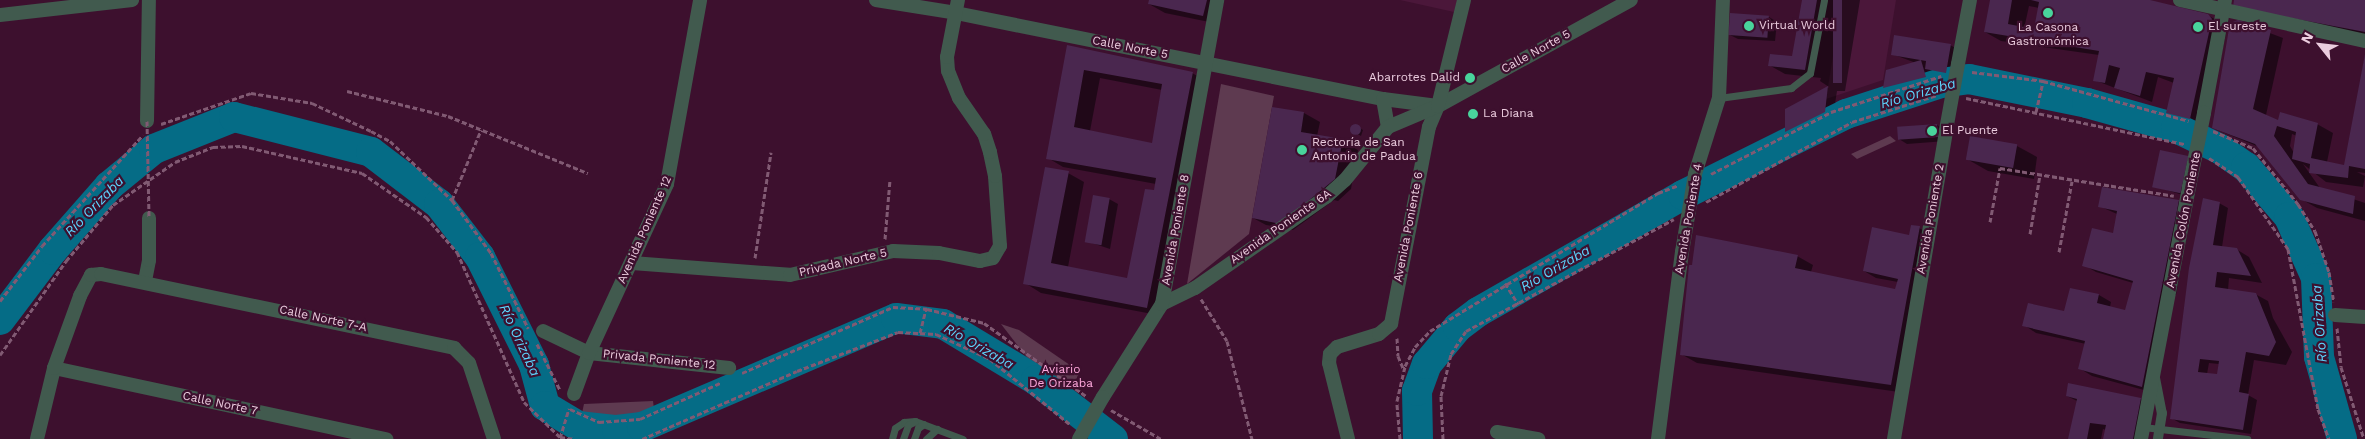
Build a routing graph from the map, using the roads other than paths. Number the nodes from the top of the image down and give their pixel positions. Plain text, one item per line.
1 (132, 0) edge
2 (148, 0) edge
3 (700, 0) edge
4 (876, 0) edge
5 (1217, 0) edge
6 (1464, 0) edge
7 (1631, 0) edge
8 (1723, 0) edge
9 (1824, 0) edge
10 (1970, 0) edge
11 (2180, 0) edge
12 (2224, 5) edge
13 (957, 6) edge
14 (0, 15) edge
15 (2365, 40) edge
16 (1206, 64) junction
17 (1719, 98) junction
18 (1383, 99) junction
19 (1438, 106) junction
20 (147, 121) road end
21 (1388, 127) junction
22 (149, 218) road end
23 (632, 263) junction
24 (146, 282) junction
25 (1162, 304) junction
26 (2335, 315) dead end
27 (2365, 317) edge
28 (536, 334) road end
29 (588, 353) junction
30 (54, 368) junction
31 (728, 375) road end
32 (2155, 378) junction
33 (567, 395) road end
34 (915, 421) junction
35 (924, 424) junction
36 (937, 429) junction
37 (1497, 432) dead end
38 (2142, 433) edge
39 (1077, 434) edge
40 (2159, 434) edge
41 (343, 435) edge
42 (956, 437) edge
43 (37, 439) edge
44 (386, 439) edge
45 (494, 439) edge
46 (892, 439) edge
47 (902, 439) edge
48 (914, 439) edge
49 (926, 439) edge
50 (939, 439) edge
51 (1348, 439) edge
52 (1538, 439) edge
53 (1658, 439) edge
54 (1894, 439) edge
55 (2247, 439) edge

1 - 14 street
2 - 20 street
3 - 23 street, Avenida Poniente 12
4 - 13 street, Calle Norte 5
5 - 16 street, Avenida Poniente 8
6 - 19 street, Avenida Poniente 6
7 - 19 street, Calle Norte 5
8 - 17 street, Avenida Poniente 4
9 - 17 lane
10 - 54 street, Avenida Poniente 2, bridge
11 - 12 street
12 - 15 street
12 - 32 street, Avenida Colón Poniente, bridge
13 - 16 street, Calle Norte 5
13 - 23 street, Privada Norte 5
16 - 18 street, Calle Norte 5
16 - 25 street, Avenida Poniente 8
17 - 53 street, Avenida Poniente 4, bridge
18 - 19 street, Calle Norte 5
18 - 21 street
19 - 21 street, Avenida Poniente 6A
19 - 51 street, Avenida Poniente 6
21 - 25 street, Avenida Poniente 6A
22 - 24 street
23 - 29 street, Avenida Poniente 12
24 - 30 street, Calle Norte 7-A
24 - 45 street, Calle Norte 7-A
25 - 39 street, Avenida Poniente 8, bridge
26 - 27 street
28 - 29 street
29 - 31 street, Privada Poniente 12
29 - 33 street, Avenida Poniente 12
30 - 41 street, Calle Norte 7
30 - 43 street
32 - 38 street, Avenida Colón Poniente
32 - 40 street
34 - 35 lane
34 - 46 lane
34 - 47 lane
35 - 36 lane
35 - 48 lane
36 - 42 lane
36 - 49 lane
37 - 52 street
38 - 40 lane
40 - 55 lane
41 - 44 street, Calle Norte 7
42 - 50 lane

